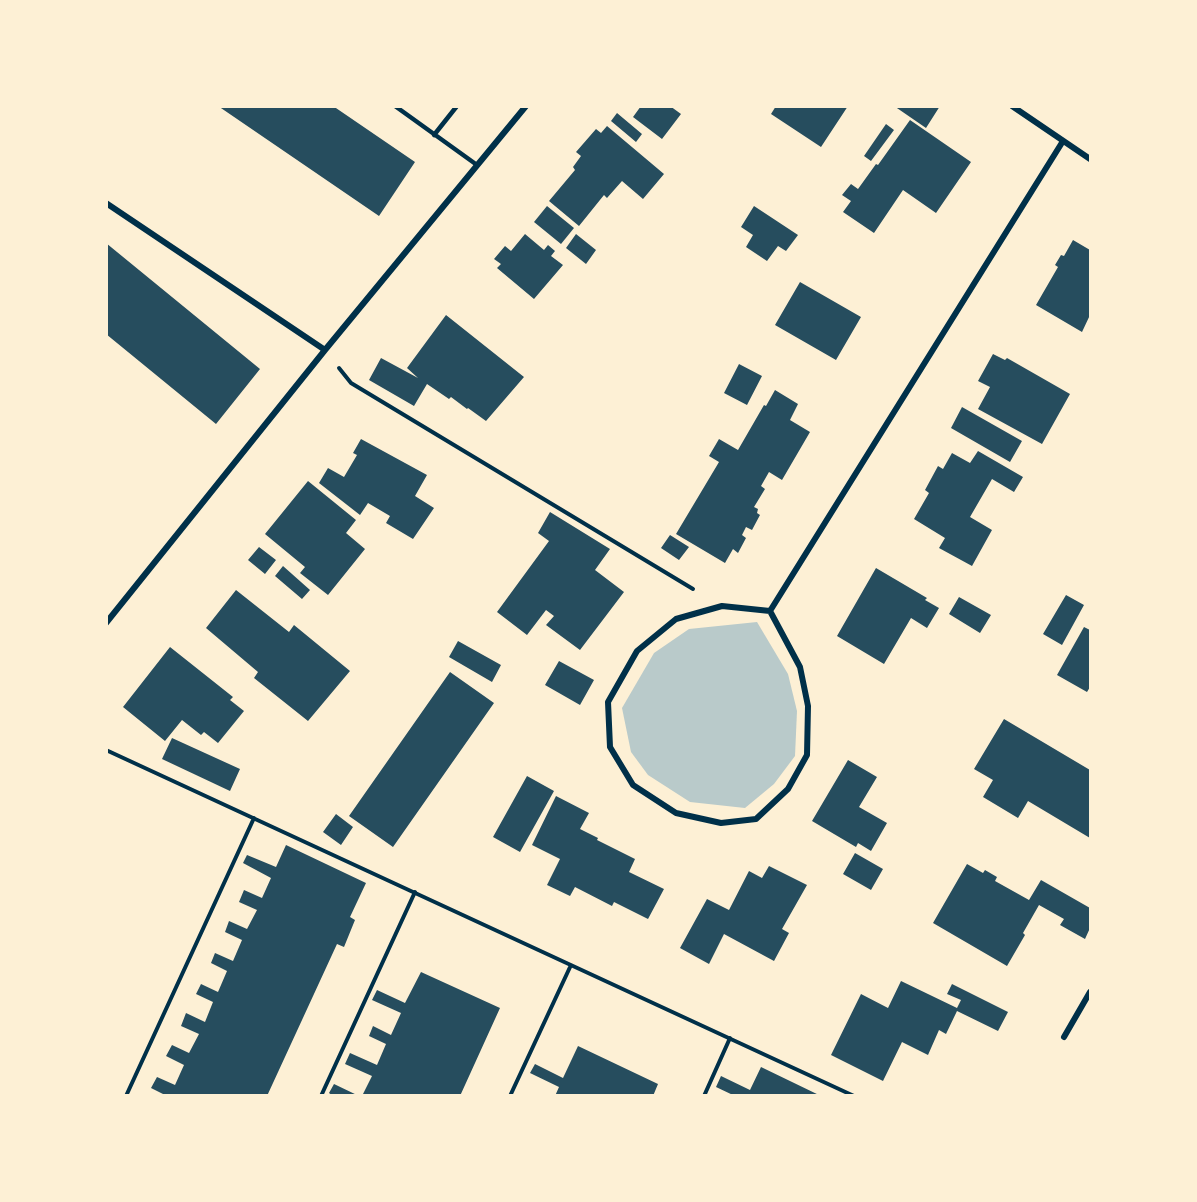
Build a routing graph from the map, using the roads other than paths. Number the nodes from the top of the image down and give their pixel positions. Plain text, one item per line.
1 (395, 106) edge
2 (457, 106) edge
3 (526, 106) edge
4 (1012, 106) edge
5 (434, 135) junction
6 (1063, 141) junction
7 (1090, 159) edge
8 (477, 165) junction
9 (106, 203) edge
10 (325, 350) junction
11 (770, 611) junction
12 (106, 623) edge
13 (1090, 992) edge
14 (1064, 1037) dead end

1 - 5 lane
2 - 5 lane
3 - 8 street
4 - 6 street
5 - 8 lane
6 - 7 street
6 - 11 street
8 - 10 street
9 - 10 street
10 - 12 street
11 - 11 street
13 - 14 street

